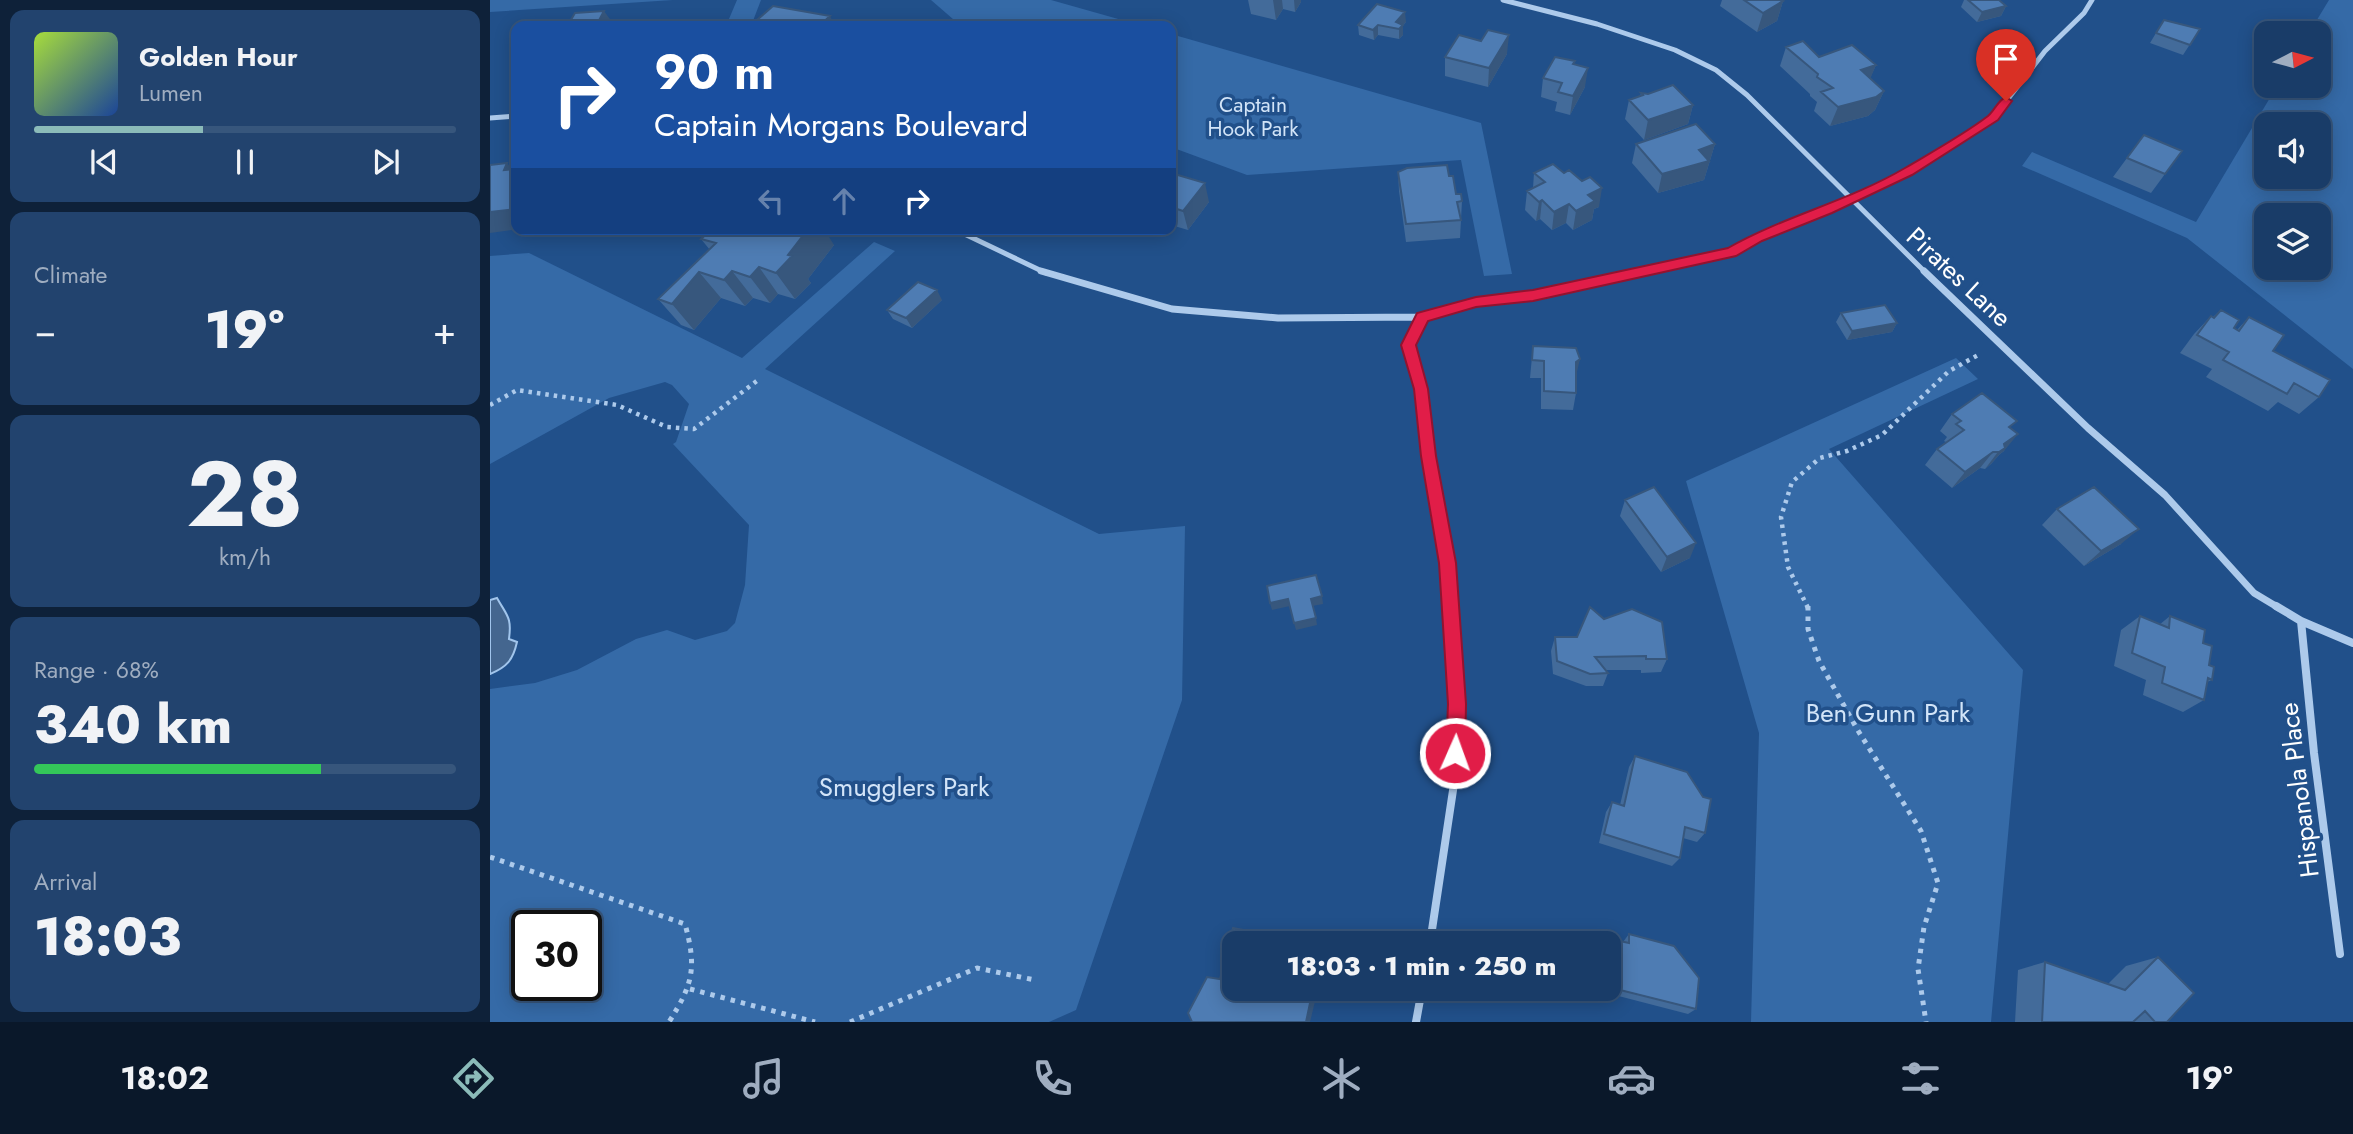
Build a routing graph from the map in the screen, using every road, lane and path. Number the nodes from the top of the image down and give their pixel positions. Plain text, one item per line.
1 (1503, 0) edge
2 (2092, 0) edge
3 (511, 116) edge
4 (490, 118) edge
5 (1849, 199) junction
6 (967, 235) edge
7 (1422, 317) junction
8 (2002, 343) junction
9 (758, 380) dead end
10 (490, 405) edge
11 (2301, 621) junction
12 (2353, 643) edge
13 (490, 857) edge
14 (1432, 931) edge
15 (2340, 954) dead end
16 (1035, 980) dead end
17 (690, 989) junction
18 (1420, 1001) edge
19 (669, 1022) edge
20 (815, 1022) edge
21 (850, 1022) edge
22 (1416, 1022) edge
23 (1926, 1022) edge

1 - 5 street, Pirates Lane
2 - 5 street
3 - 4 street
5 - 7 street
5 - 8 street, Pirates Lane
6 - 7 street
7 - 14 street
8 - 11 street, Pirates Lane
8 - 23 path
9 - 10 path
11 - 12 street, Pirates Lane
11 - 15 street, Hispanola Place
13 - 17 path
16 - 21 path
17 - 19 path
17 - 20 path
18 - 22 street

